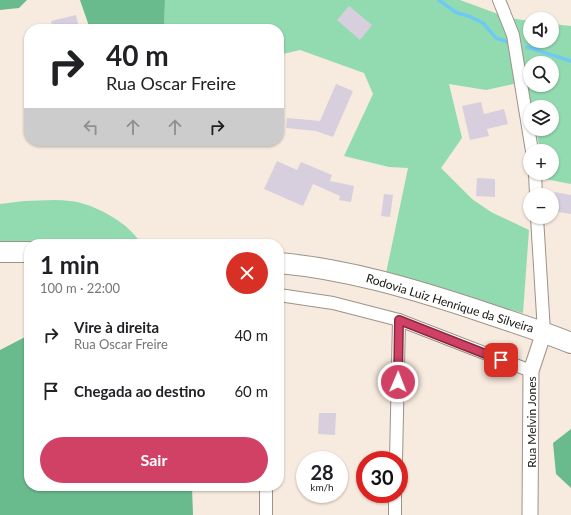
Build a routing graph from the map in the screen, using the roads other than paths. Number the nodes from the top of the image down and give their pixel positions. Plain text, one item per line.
1 (499, 0) edge
2 (531, 144) edge
3 (537, 224) edge
4 (0, 252) edge
5 (24, 252) edge
6 (284, 263) edge
7 (284, 296) edge
8 (399, 320) junction
9 (544, 332) junction
10 (571, 342) edge
11 (531, 371) junction
12 (396, 451) edge
13 (266, 491) edge
14 (396, 503) edge
15 (266, 515) edge
16 (395, 515) edge
17 (530, 515) edge

1 - 2 street
3 - 9 street
4 - 5 main road
6 - 9 main road, Rodovia Luiz Henrique da Silveira
7 - 8 street
8 - 11 street
8 - 12 street
9 - 10 main road, Rodovia Luiz Henrique da Silveira
9 - 11 street, Rua Melvin Jones
11 - 17 street, Rua Melvin Jones
13 - 15 street
14 - 16 street

